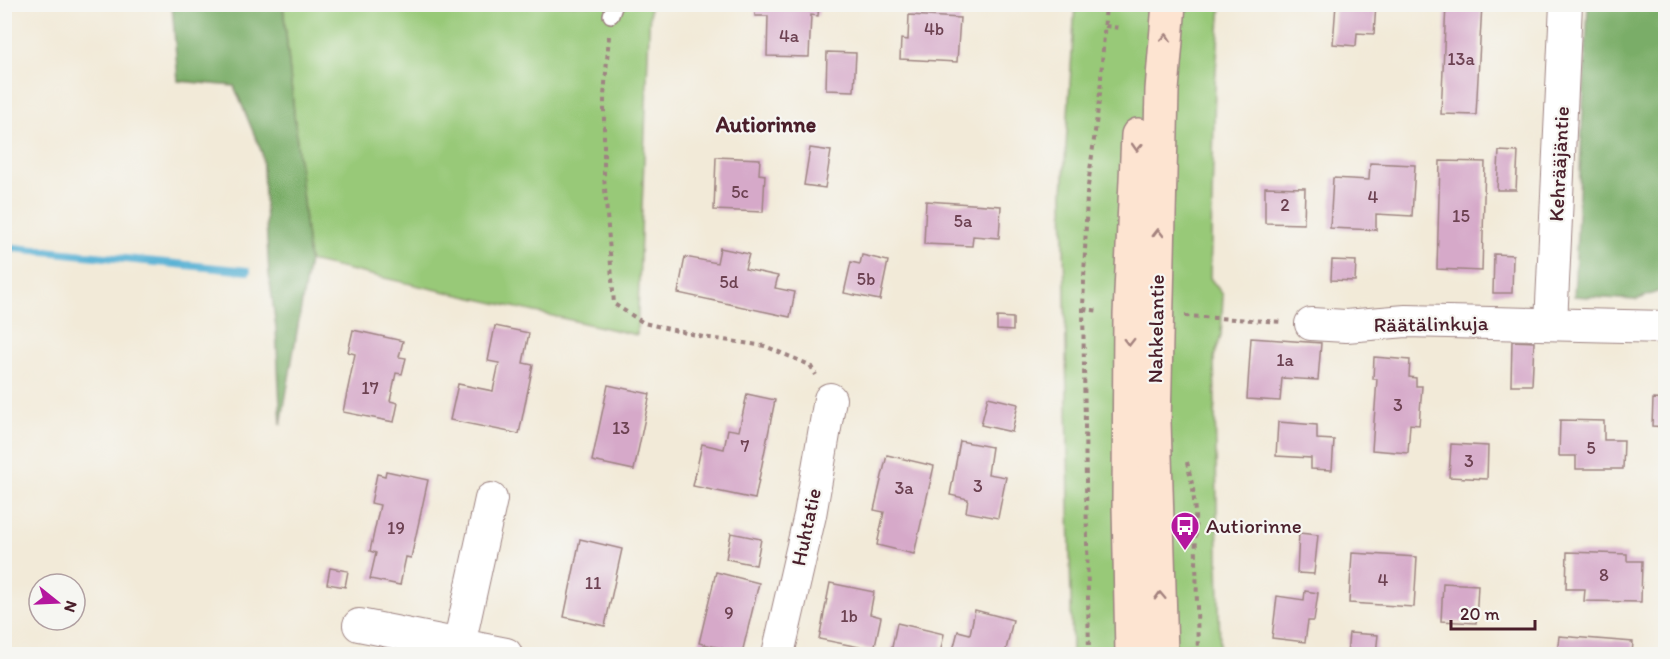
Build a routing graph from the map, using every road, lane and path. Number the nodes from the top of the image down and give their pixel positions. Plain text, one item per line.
1 (1106, 4) edge
2 (1146, 4) edge
3 (1169, 4) edge
4 (1566, 4) edge
5 (613, 10) edge
6 (1105, 26) junction
7 (1120, 28) dead end
8 (1083, 309) junction
9 (1143, 315) junction
10 (1311, 324) joint
11 (1551, 324) junction
12 (1665, 327) edge
13 (830, 399) joint
14 (491, 499) dead end
15 (359, 625) dead end
16 (459, 645) junction
17 (506, 654) edge
18 (778, 654) edge
19 (1089, 654) edge
20 (1132, 654) edge
21 (1161, 654) edge

1 - 6 path
2 -> 9 main road, Nahkelantie
9 -> 3 main road, Nahkelantie
4 - 11 street, Kehrääjäntie
5 - 13 path
6 - 7 path
6 - 8 path
8 - 9 path
8 - 19 path
9 - 10 path
9 -> 20 main road, Nahkelantie
21 -> 9 main road, Nahkelantie
10 - 11 street, Räätälinkuja
11 - 12 street, Räätälinkuja
13 - 18 street, Huhtatie
14 - 16 street
15 - 16 street
16 - 17 street

